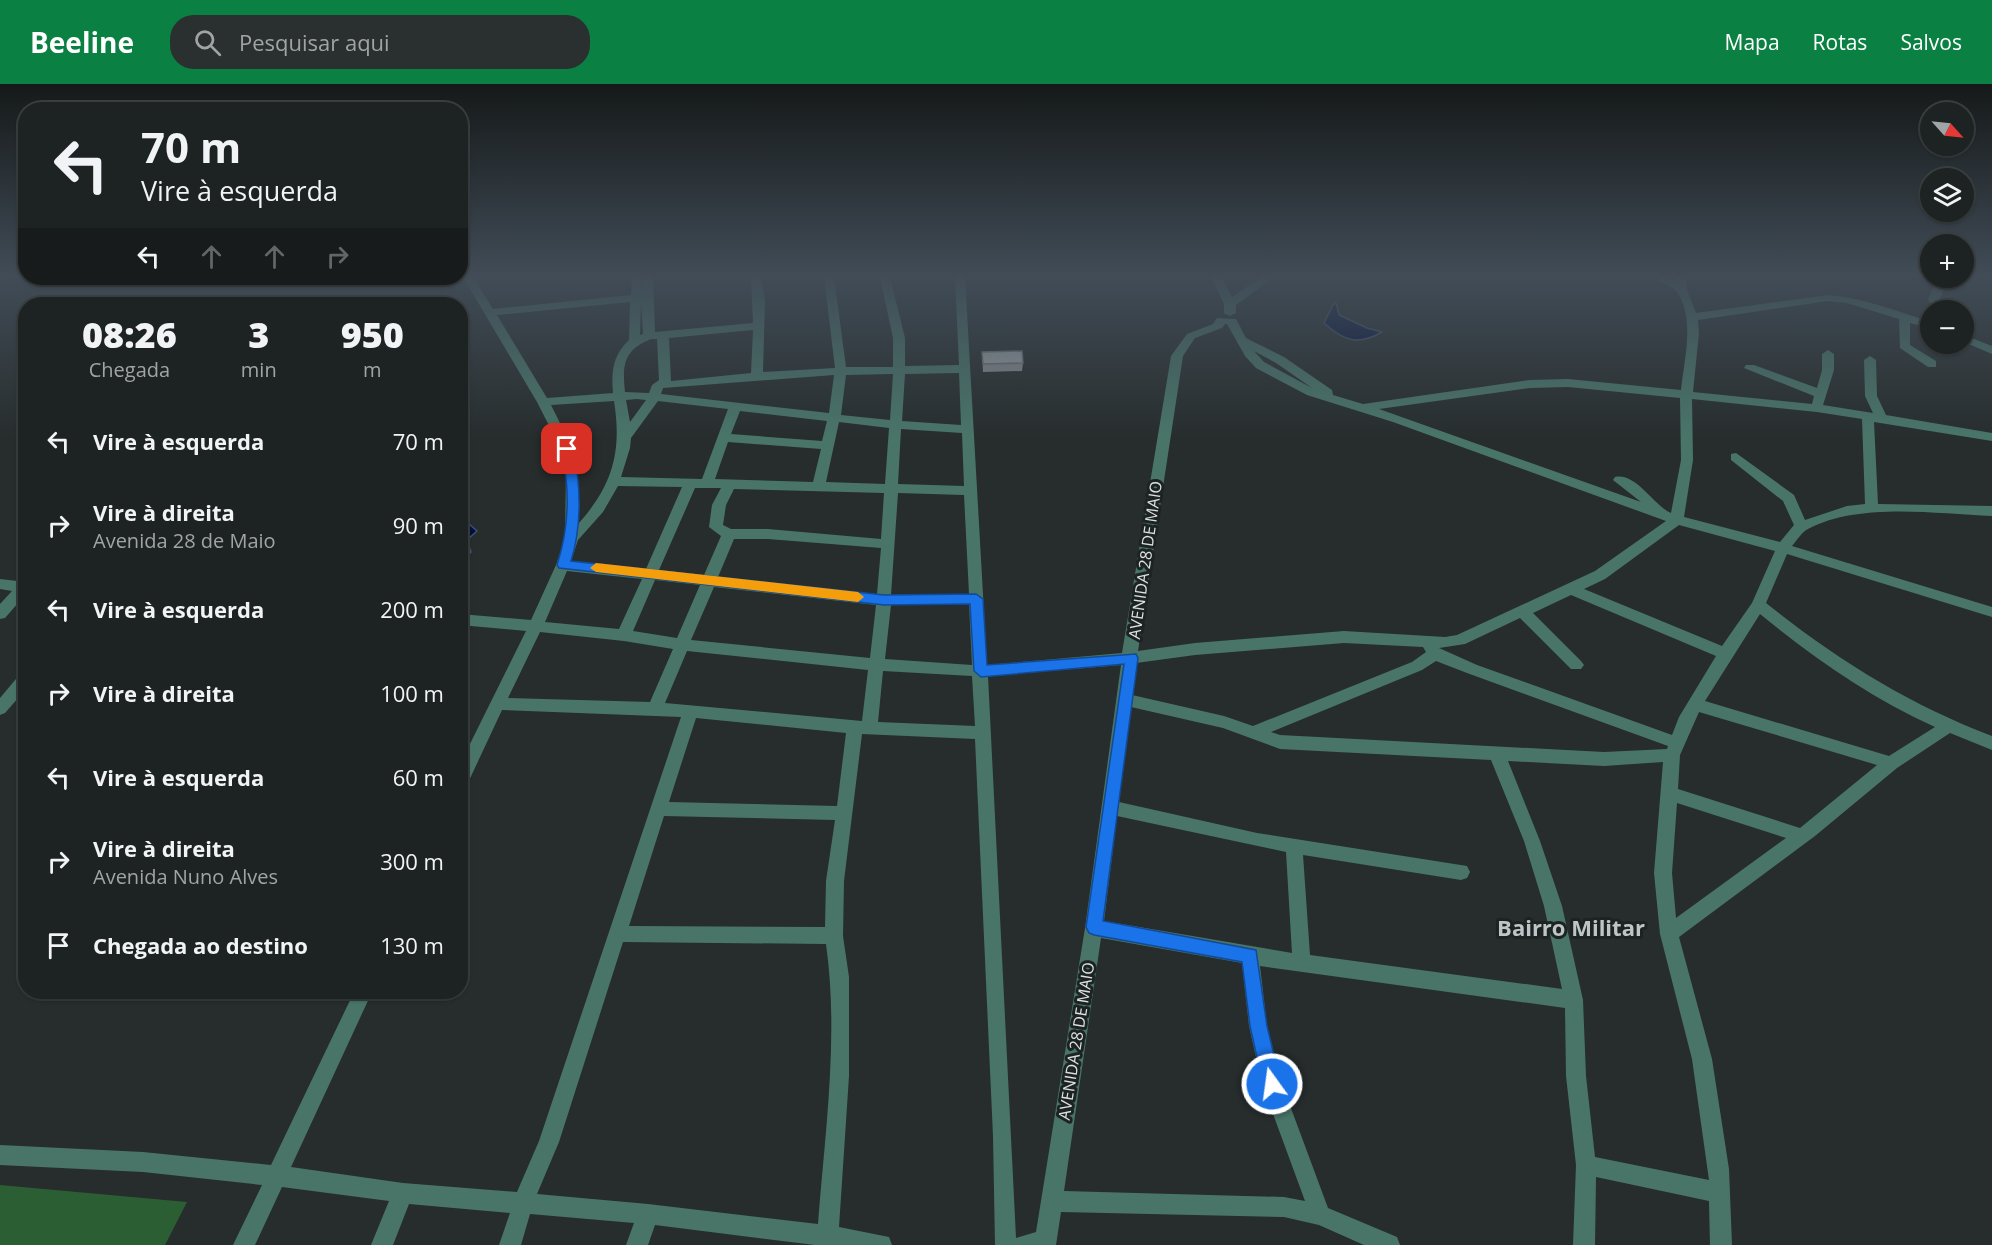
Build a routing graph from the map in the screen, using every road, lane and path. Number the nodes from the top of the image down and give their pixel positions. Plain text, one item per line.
1 (499, 331) edge
2 (635, 331) edge
3 (648, 331) edge
4 (701, 331) edge
5 (758, 331) edge
6 (836, 331) edge
7 (897, 331) edge
8 (962, 331) edge
9 (1205, 331) edge
10 (1234, 331) edge
11 (1691, 331) edge
12 (1904, 331) edge
13 (663, 334) junction
14 (649, 336) junction
15 (634, 339) junction
16 (1974, 341) edge
17 (1992, 350) edge
18 (1828, 354) dead end
19 (1870, 360) dead end
20 (1932, 364) dead end
21 (1750, 368) dead end
22 (964, 369) junction
23 (841, 371) junction
24 (899, 372) junction
25 (757, 376) junction
26 (665, 385) junction
27 (1821, 394) junction
28 (1686, 396) junction
29 (618, 397) junction
30 (655, 397) junction
31 (543, 402) junction
32 (735, 408) junction
33 (1363, 408) junction
34 (1817, 408) junction
35 (1874, 416) junction
36 (834, 418) junction
37 (896, 425) junction
38 (966, 429) junction
39 (625, 437) junction
40 (1992, 437) edge
41 (723, 438) junction
42 (828, 445) junction
43 (1736, 457) dead end
44 (1620, 480) dead end
45 (614, 481) junction
46 (707, 482) junction
47 (690, 485) junction
48 (729, 485) junction
49 (818, 487) junction
50 (892, 490) junction
51 (969, 490) junction
52 (1872, 508) junction
53 (1992, 511) edge
54 (1661, 514) junction
55 (1677, 520) junction
56 (1801, 526) junction
57 (729, 534) junction
58 (572, 538) junction
59 (887, 544) junction
60 (1783, 548) junction
61 (563, 565) junction
62 (652, 573) junction
63 (711, 581) junction
64 (0, 584) edge
65 (18, 586) edge
66 (1571, 589) junction
67 (18, 594) edge
68 (976, 599) junction
69 (884, 600) junction
70 (1758, 605) junction
71 (1522, 610) junction
72 (1992, 612) edge
73 (0, 614) edge
74 (468, 620) edge
75 (536, 625) junction
76 (624, 635) junction
77 (682, 645) junction
78 (1431, 648) junction
79 (1725, 654) junction
80 (1131, 658) junction
81 (879, 664) junction
82 (1576, 665) dead end
83 (981, 671) junction
84 (18, 687) edge
85 (1125, 700) junction
86 (498, 704) junction
87 (1696, 705) junction
88 (655, 708) junction
89 (0, 709) edge
90 (690, 712) junction
91 (862, 727) junction
92 (1947, 727) junction
93 (1254, 732) junction
94 (981, 734) junction
95 (1992, 742) edge
96 (1674, 749) junction
97 (1498, 756) junction
98 (1891, 763) junction
99 (468, 766) edge
100 (1668, 793) junction
101 (1111, 808) junction
102 (659, 809) junction
103 (842, 813) junction
104 (1802, 836) junction
105 (1294, 847) junction
106 (1461, 872) dead end
107 (1094, 927) junction
108 (617, 934) junction
109 (1669, 934) junction
110 (834, 936) junction
111 (1250, 956) junction
112 (1302, 964) junction
113 (360, 999) edge
114 (1574, 1000) junction
115 (0, 1155) edge
116 (1586, 1165) junction
117 (276, 1176) junction
118 (403, 1193) junction
119 (1721, 1193) junction
120 (1051, 1201) junction
121 (522, 1206) junction
122 (648, 1215) junction
123 (1320, 1215) junction
124 (828, 1236) junction
125 (1045, 1243) edge
126 (244, 1245) edge
127 (382, 1245) edge
128 (510, 1245) edge
129 (636, 1245) edge
130 (880, 1245) edge
131 (1006, 1245) edge
132 (1024, 1245) edge
133 (1389, 1245) edge
134 (1584, 1245) edge
135 (1721, 1245) edge

1 - 31 street
2 - 15 street
3 - 14 street
4 - 13 street
5 - 25 street
6 - 23 street
7 - 24 street
8 - 22 street
9 - 80 street, AVENIDA 28 DE MAIO
10 - 33 street
11 - 28 street
12 - 20 street
13 - 14 street
13 - 26 street
14 - 15 street
15 - 29 street
16 - 17 street
18 - 27 street
19 - 35 street
21 - 27 street
22 - 24 street
22 - 38 street
23 - 24 street
23 - 25 street
23 - 36 street
24 - 37 street
25 - 26 street
26 - 30 street
27 - 34 street
28 - 33 street
28 - 34 street
28 - 55 street
29 - 30 street
29 - 31 street
29 - 39 street
30 - 32 street
30 - 39 street
31 - 58 street
32 - 36 street
32 - 41 street
33 - 54 street
34 - 35 street
35 - 40 street
35 - 52 street
36 - 37 street
36 - 42 street
37 - 38 street
37 - 50 street
38 - 51 street
39 - 45 street
41 - 42 street
41 - 46 street
42 - 49 street
43 - 56 street
44 - 54 street
45 - 47 street
45 - 58 street
46 - 47 street
46 - 48 street
47 - 62 street
48 - 49 street
48 - 57 street
49 - 50 street
50 - 51 street
50 - 59 street
51 - 68 street
52 - 53 street
52 - 56 street
54 - 55 street
55 - 60 street
55 - 66 street
56 - 60 street
57 - 59 street
57 - 63 street
58 - 61 street
59 - 69 street
60 - 70 street
60 - 72 street
61 - 62 street
61 - 75 street
62 - 63 street
62 - 76 street
63 - 69 street
63 - 77 street
64 - 65 street
66 - 71 street
66 - 79 street
67 - 73 street
68 - 69 street
68 - 83 street
69 - 81 street
70 - 79 street
70 - 92 street
71 - 78 street
71 - 82 street
74 - 75 street
75 - 76 street
75 - 86 street
76 - 77 street
77 - 81 street
77 - 88 street
78 - 80 street
78 - 93 street
78 - 96 street
79 - 87 street
80 - 83 street
80 - 85 street, AVENIDA 28 DE MAIO
81 - 83 street
81 - 91 street
83 - 94 street
84 - 89 street
85 - 93 street
85 - 101 street, AVENIDA 28 DE MAIO
86 - 88 street
86 - 99 street
87 - 96 street
87 - 98 street
88 - 90 street
90 - 91 street
90 - 102 street
91 - 94 street
91 - 103 street
92 - 95 street
92 - 98 street
93 - 97 street
94 - 131 street
96 - 97 street
96 - 100 street
97 - 114 street
98 - 104 street
100 - 104 street
100 - 109 street
101 - 105 street
101 - 107 street, AVENIDA 28 DE MAIO
102 - 103 street
102 - 108 street
103 - 110 street
104 - 109 street
105 - 106 street
105 - 112 street
107 - 111 street
107 - 120 street, AVENIDA 28 DE MAIO
108 - 110 street
108 - 121 street
109 - 119 street
110 - 124 street
111 - 112 street
111 - 123 street
112 - 114 street
113 - 117 street
114 - 116 street
115 - 117 street
116 - 119 street
116 - 134 street
117 - 118 street
117 - 126 street
118 - 121 street
118 - 127 street
119 - 135 street
120 - 123 street
120 - 125 street, AVENIDA 28 DE MAIO
121 - 122 street
121 - 128 street
122 - 124 street
122 - 129 street
123 - 133 street
124 - 130 street
125 - 132 street

